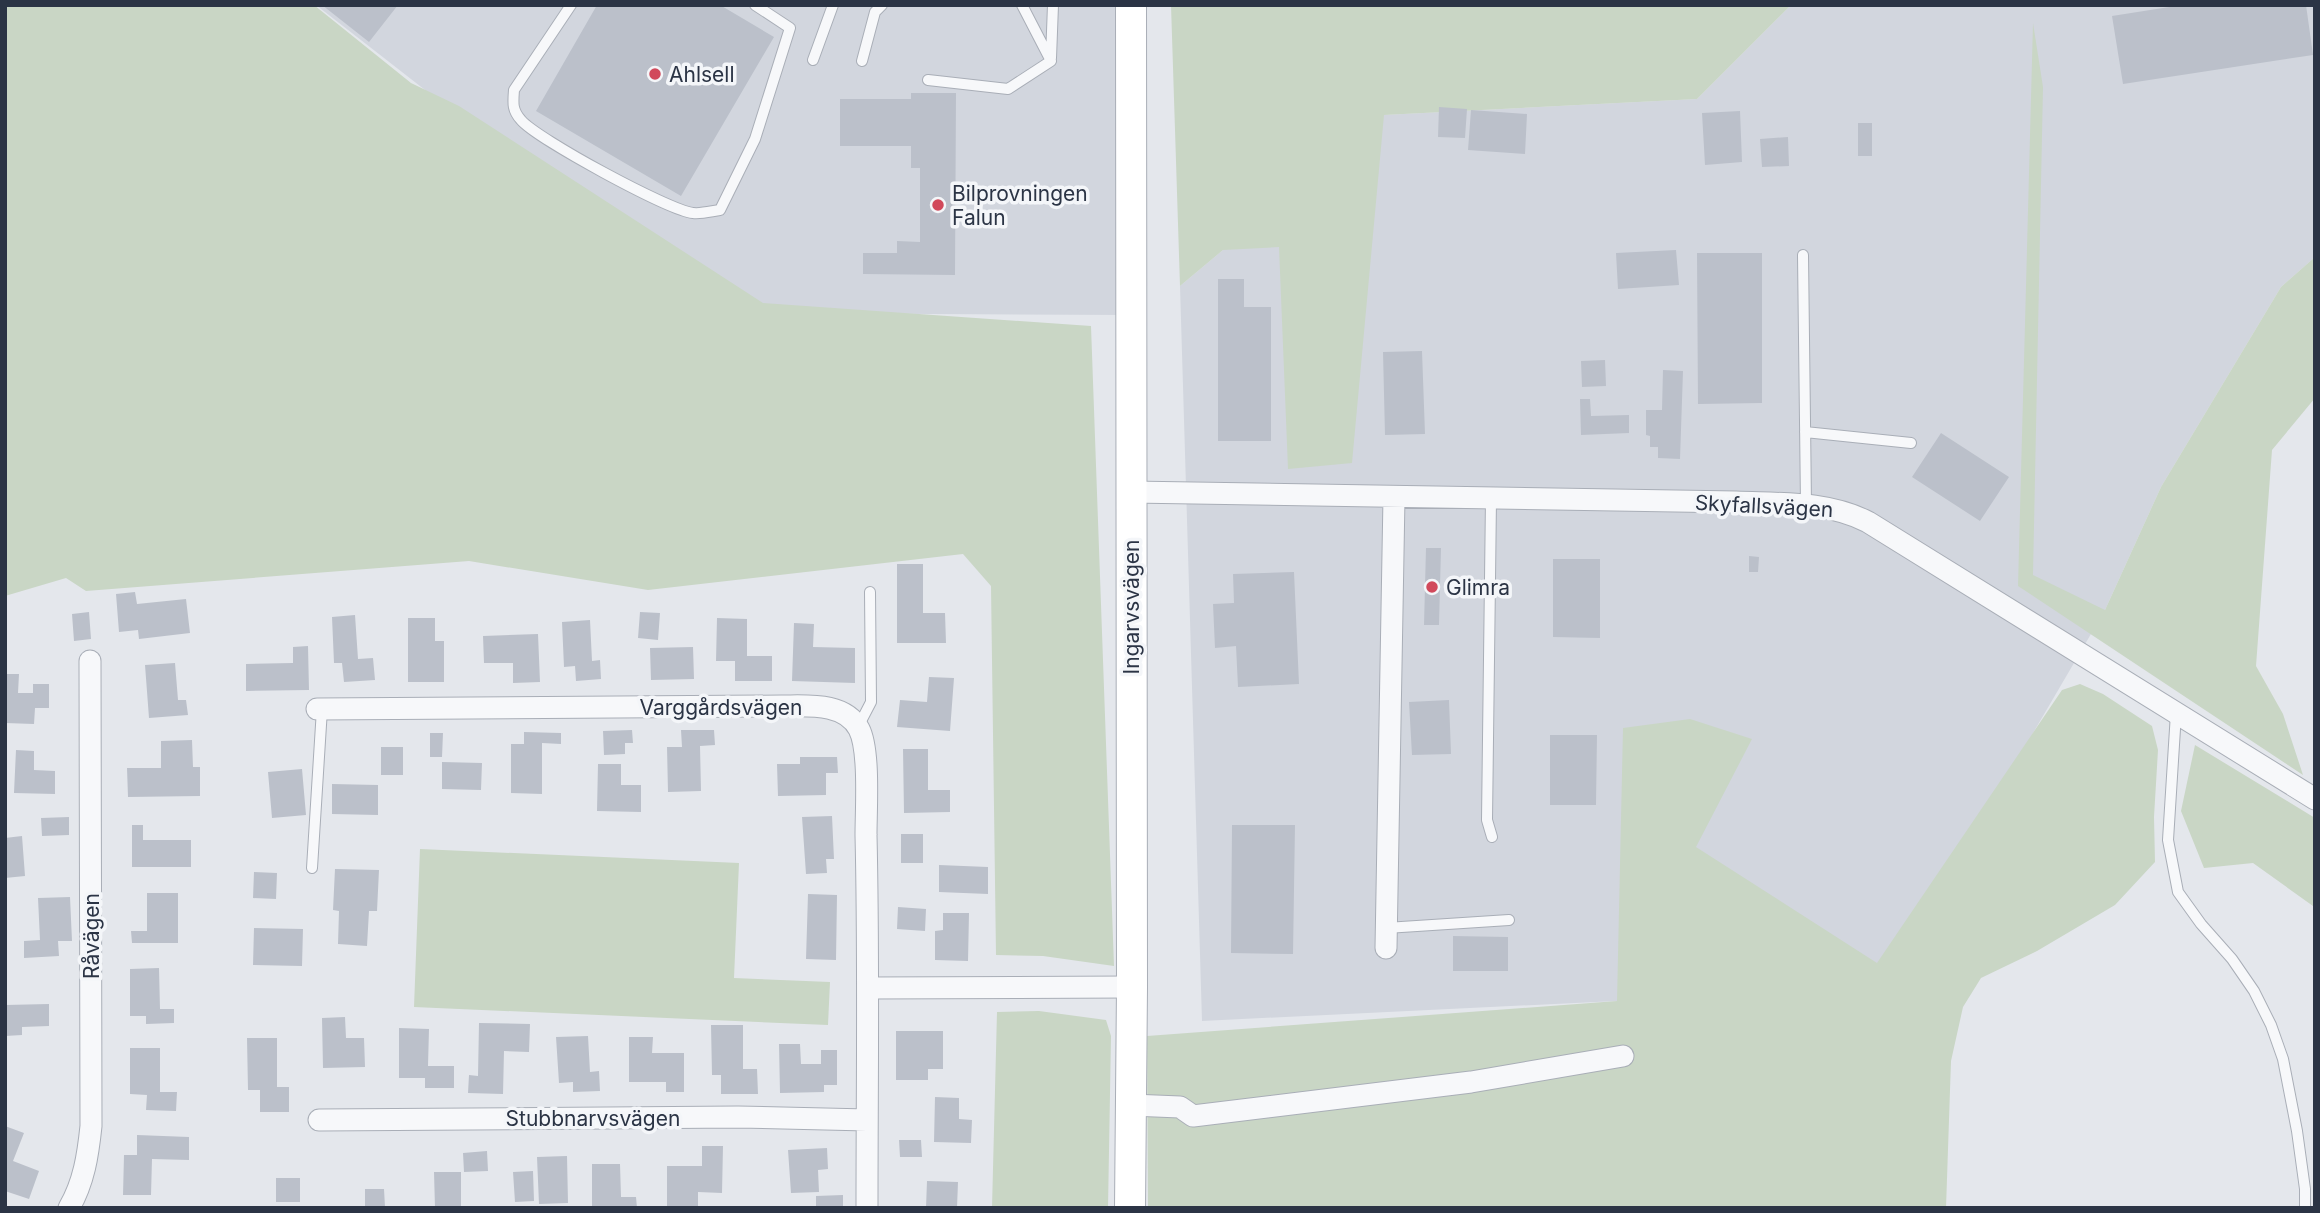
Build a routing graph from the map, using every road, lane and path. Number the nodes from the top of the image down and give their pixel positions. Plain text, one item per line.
1 (572, 5) edge
2 (755, 5) edge
3 (833, 5) edge
4 (882, 5) edge
5 (1022, 5) edge
6 (1053, 5) edge
7 (1131, 5) edge
8 (813, 60) dead end
9 (862, 61) dead end
10 (1051, 61) junction
11 (928, 80) dead end
12 (1803, 255) dead end
13 (1805, 432) junction
14 (1911, 443) dead end
15 (1131, 492) junction
16 (1394, 497) junction
17 (1491, 499) junction
18 (1806, 505) junction
19 (870, 592) dead end
20 (90, 660) dead end
21 (319, 709) joint
22 (2176, 713) junction
23 (858, 727) junction
24 (2315, 799) edge
25 (1492, 837) dead end
26 (312, 868) dead end
27 (1509, 920) dead end
28 (1386, 938) joint
29 (1132, 987) junction
30 (868, 988) junction
31 (1623, 1056) dead end
32 (1131, 1105) junction
33 (319, 1120) dead end
34 (867, 1120) junction
35 (69, 1208) edge
36 (867, 1208) edge
37 (1130, 1208) edge
38 (2305, 1208) edge

1 - 2 lane
3 - 8 lane
4 - 9 lane
5 - 10 lane
6 - 10 lane
7 - 15 street, Ingarvsvägen
10 - 11 lane
12 - 13 lane
13 - 14 lane
13 - 18 lane
15 - 16 street, Skyfallsvägen
15 - 29 street, Ingarvsvägen
16 - 17 street, Skyfallsvägen
16 - 28 street
17 - 18 street, Skyfallsvägen
17 - 25 lane
18 - 22 street, Skyfallsvägen
19 - 23 lane
20 - 35 street, Råvägen
21 - 23 street, Varggårdsvägen
21 - 26 lane
22 - 24 street, Skyfallsvägen
22 - 38 lane
23 - 30 street
27 - 28 lane
29 - 30 street
29 - 32 street, Ingarvsvägen
30 - 34 street
31 - 32 street
32 - 37 street, Ingarvsvägen
33 - 34 street, Stubbnarvsvägen
34 - 36 street

